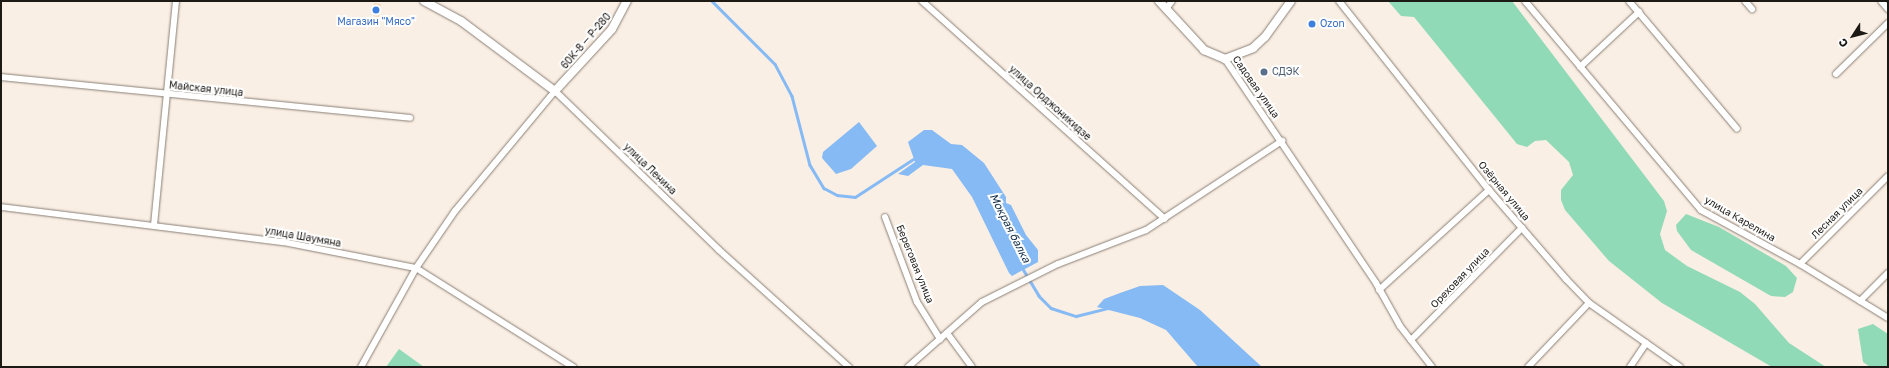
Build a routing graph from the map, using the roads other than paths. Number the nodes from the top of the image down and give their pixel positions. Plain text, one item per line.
1 (176, 1) edge
2 (424, 1) edge
3 (627, 1) edge
4 (922, 1) edge
5 (1159, 1) edge
6 (1172, 1) edge
7 (1291, 1) edge
8 (1339, 1) edge
9 (1525, 1) edge
10 (1629, 1) edge
11 (1745, 1) edge
12 (1881, 1) edge
13 (1166, 9) junction
14 (1752, 9) dead end
15 (1888, 9) edge
16 (1639, 12) junction
17 (1888, 23) edge
18 (1224, 59) junction
19 (1580, 67) junction
20 (1836, 74) dead end
21 (1, 77) edge
22 (555, 91) junction
23 (167, 95) junction
24 (410, 118) dead end
25 (1737, 129) dead end
26 (1282, 141) junction
27 (1888, 176) edge
28 (1489, 190) junction
29 (1, 207) edge
30 (885, 217) dead end
31 (1166, 219) junction
32 (154, 225) junction
33 (1522, 228) junction
34 (1800, 264) junction
35 (416, 268) junction
36 (1888, 273) edge
37 (1380, 290) junction
38 (1860, 301) junction
39 (1589, 304) junction
40 (1888, 318) edge
41 (947, 333) junction
42 (940, 339) junction
43 (1411, 340) junction
44 (1646, 343) junction
45 (361, 367) edge
46 (573, 367) edge
47 (849, 367) edge
48 (908, 367) edge
49 (972, 367) edge
50 (1432, 367) edge
51 (1528, 367) edge
52 (1630, 367) edge
53 (1680, 367) edge

1 - 23 street
2 - 22 street, улица Ленина
3 - 22 street, 60К-8 — Р-280
4 - 31 street, улица Орджоникидзе
5 - 13 street, Садовая улица
6 - 13 street
7 - 18 street
8 - 28 street, Озёрная улица
9 - 19 street, улица Карелина
10 - 16 street
11 - 14 street
12 - 15 street
13 - 18 street, Садовая улица
16 - 19 street
16 - 25 street
17 - 20 street
18 - 26 street, Садовая улица
19 - 34 street, улица Карелина
21 - 23 street, Майская улица
22 - 35 street
22 - 47 street, улица Ленина
23 - 24 street, Майская улица
23 - 32 street
26 - 31 street
26 - 37 street, Садовая улица
27 - 34 street, Лесная улица
28 - 33 street, Озёрная улица
28 - 37 street
29 - 32 street, улица Шаумяна
30 - 42 street, Береговая улица
31 - 41 street
32 - 35 street, улица Шаумяна
33 - 39 street, Озёрная улица
33 - 43 street, Ореховая улица
34 - 38 street, улица Карелина
35 - 45 street
35 - 46 street, улица Шаумяна
36 - 38 street
37 - 43 street, Садовая улица
38 - 40 street, улица Карелина
39 - 44 street, Озёрная улица
39 - 51 street
41 - 42 street
41 - 49 street
42 - 48 street
43 - 50 street, Садовая улица
44 - 52 street
44 - 53 street, Озёрная улица

